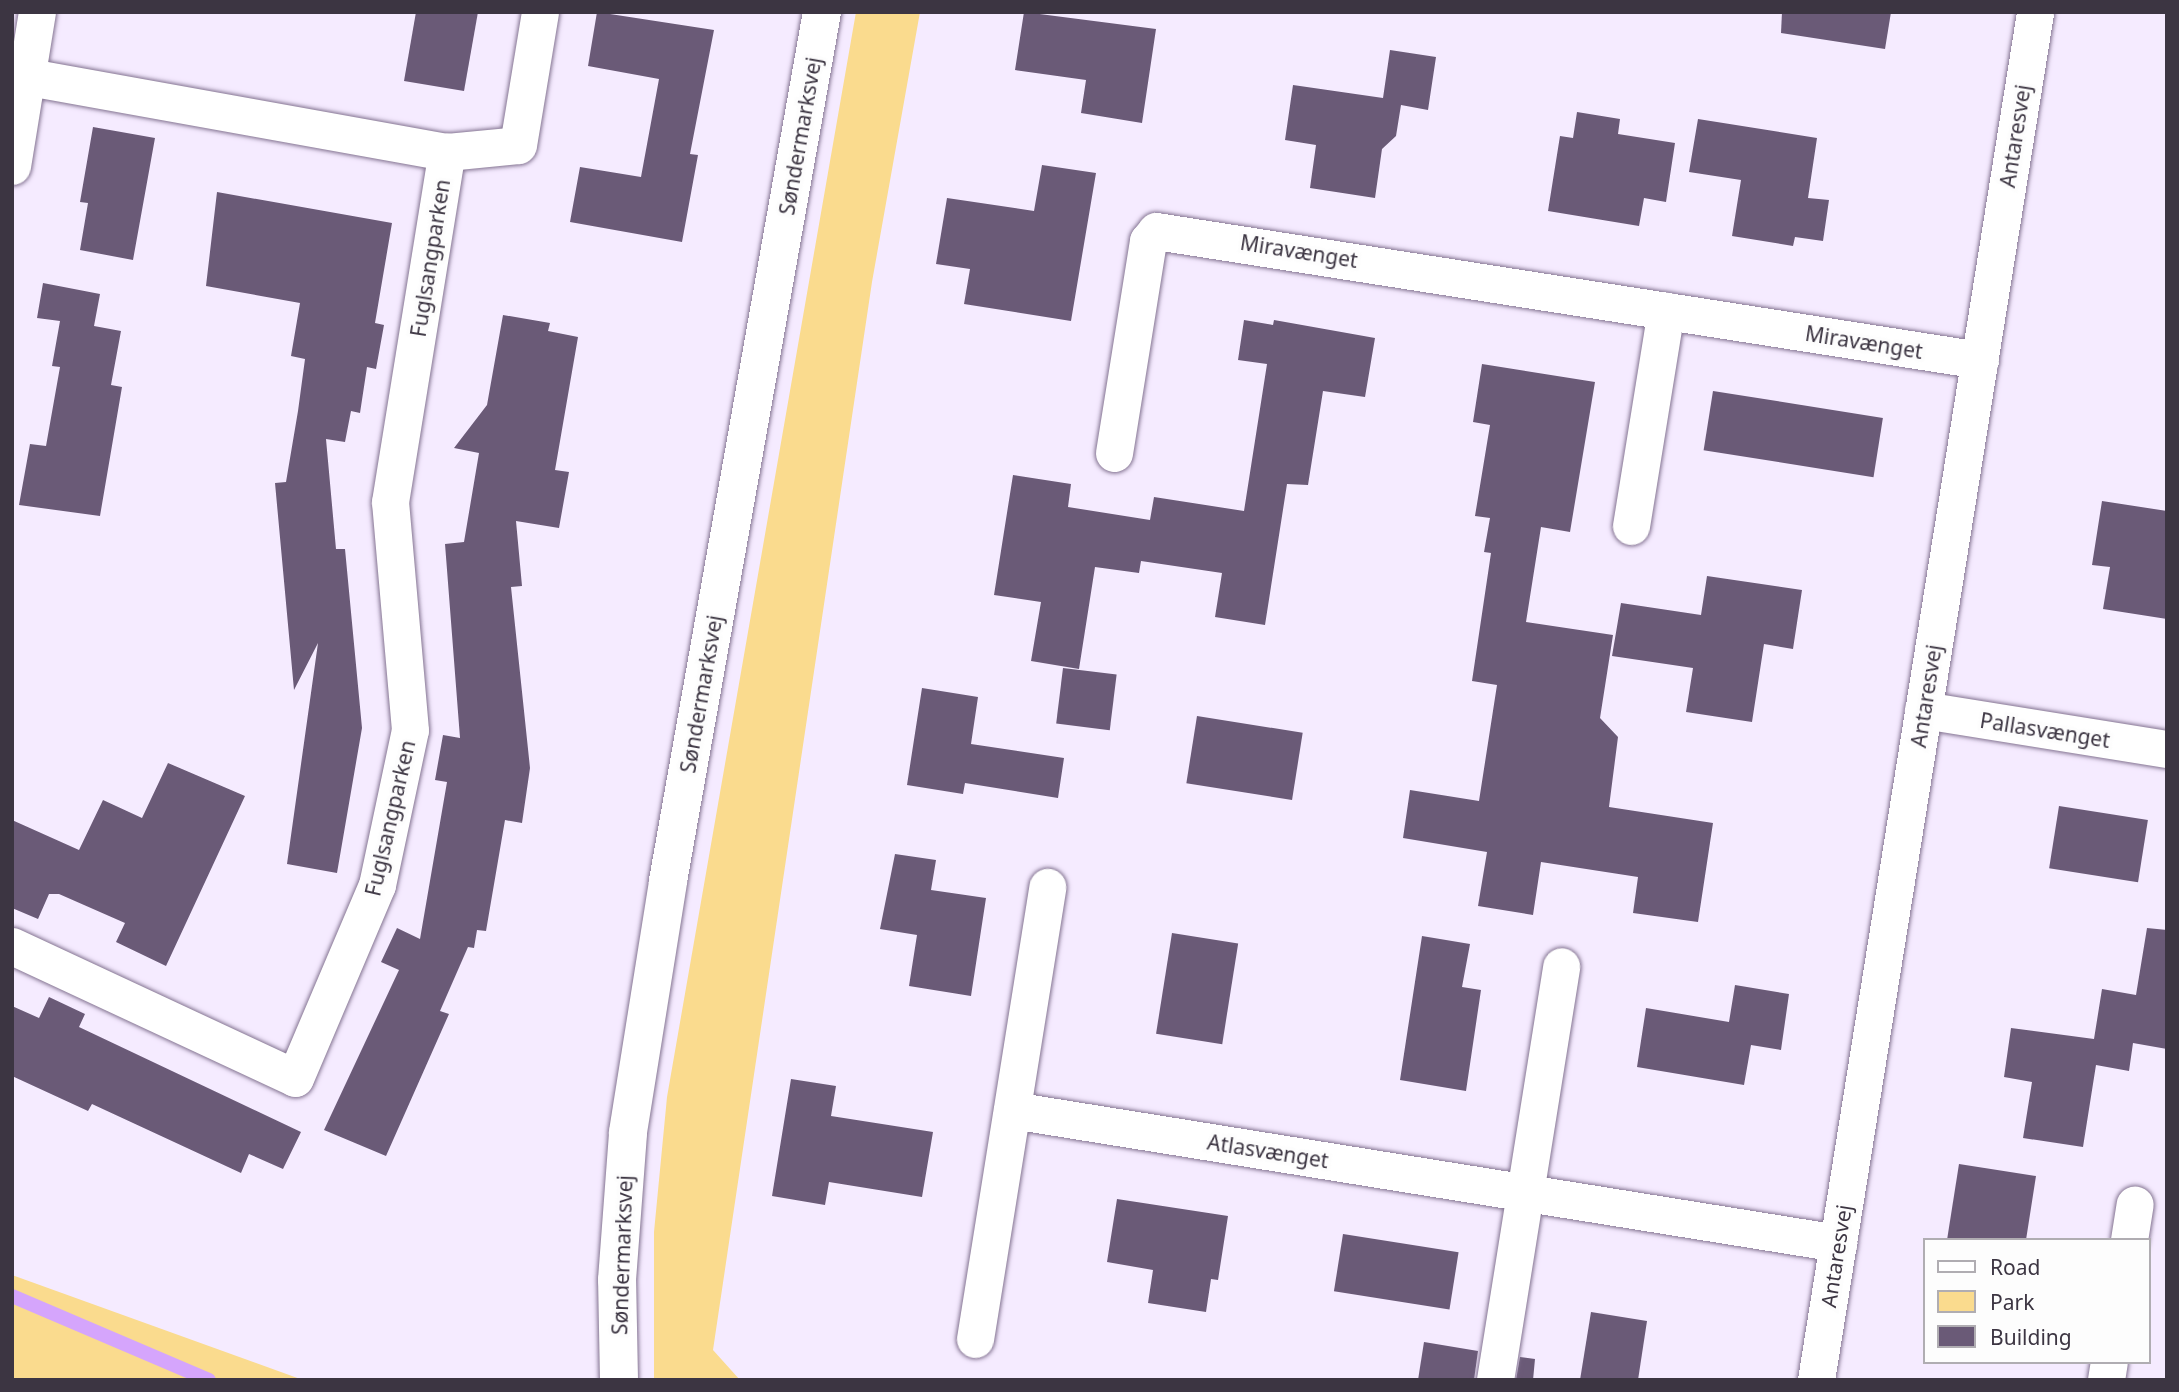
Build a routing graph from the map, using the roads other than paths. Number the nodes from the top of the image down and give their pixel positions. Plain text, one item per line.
1 (37, 12) edge
2 (540, 12) edge
3 (822, 12) edge
4 (2035, 12) edge
5 (29, 77) junction
6 (447, 152) junction
7 (12, 166) edge
8 (1666, 310) junction
9 (1980, 360) junction
10 (1114, 453) dead end
11 (1631, 526) dead end
12 (1923, 710) junction
13 (2167, 749) edge
14 (1047, 887) dead end
15 (12, 946) edge
16 (1561, 966) dead end
17 (1012, 1110) junction
18 (1525, 1192) junction
19 (2135, 1204) dead end
20 (2129, 1238) edge
21 (1838, 1243) junction
22 (975, 1339) dead end
23 (619, 1380) edge
24 (1495, 1380) edge
25 (1816, 1380) edge

1 - 5 street
2 - 6 street, Fuglsangparken
3 - 23 street, Søndermarksvej
4 - 9 street, Antaresvej
5 - 6 street, Fuglsangparken
5 - 7 street
6 - 15 street, Fuglsangparken
8 - 9 street, Miravænget
8 - 10 street, Miravænget
8 - 11 street
9 - 12 street, Antaresvej
12 - 13 street, Pallasvænget
12 - 21 street, Antaresvej
14 - 17 street
16 - 18 street
17 - 18 street, Atlasvænget
17 - 22 street
18 - 21 street, Atlasvænget
18 - 24 street
19 - 20 street
21 - 25 street, Antaresvej

